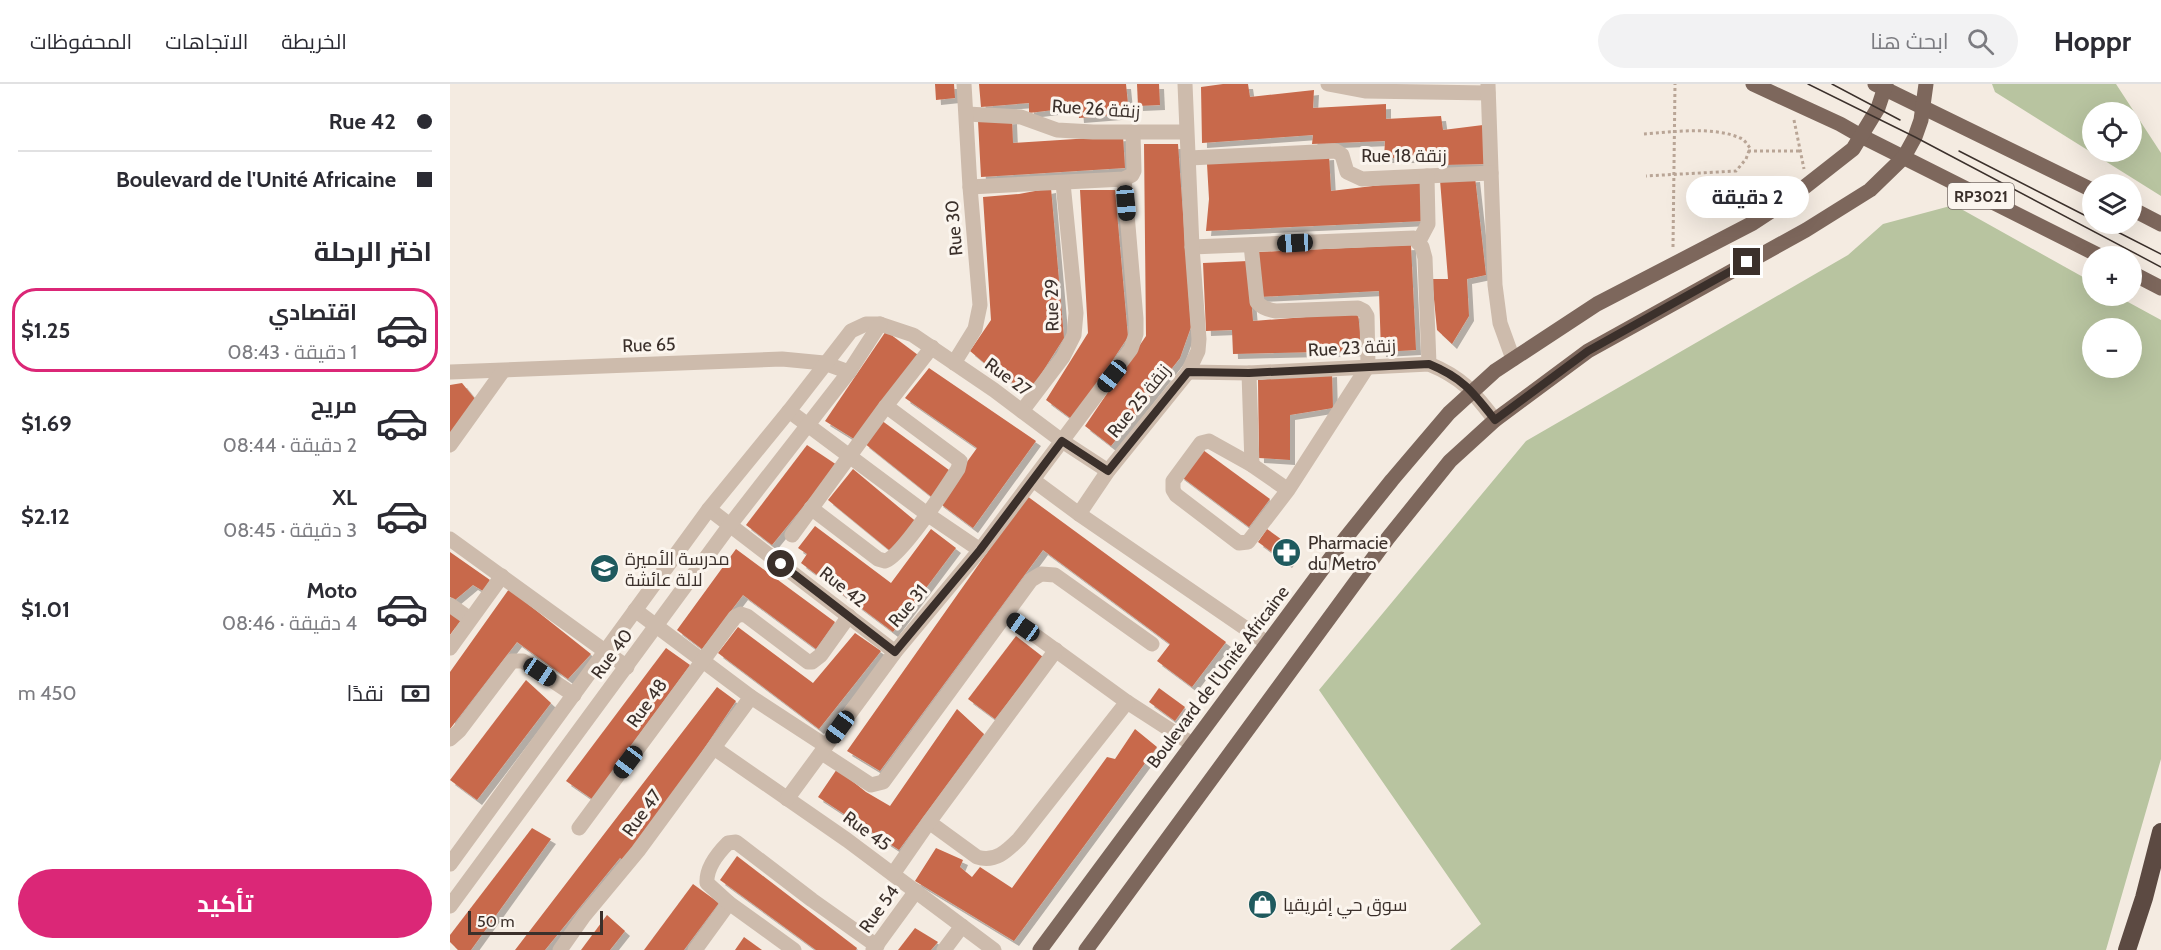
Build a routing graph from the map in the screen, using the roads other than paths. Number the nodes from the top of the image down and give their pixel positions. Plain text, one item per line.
1 (964, 84) edge
2 (1185, 84) edge
3 (1328, 84) edge
4 (1753, 84) edge
5 (1926, 84) edge
6 (1882, 86) edge
7 (1488, 88) edge
8 (1923, 108) junction
9 (967, 114) junction
10 (1186, 132) junction
11 (1133, 133) junction
12 (1861, 136) junction
13 (1904, 157) junction
14 (1189, 158) junction
15 (1491, 173) junction
16 (1427, 176) junction
17 (1124, 180) junction
18 (1063, 183) junction
19 (2082, 185) edge
20 (969, 187) junction
21 (2142, 214) edge
22 (2161, 224) edge
23 (1419, 241) junction
24 (1251, 245) junction
25 (1192, 247) junction
26 (2082, 247) edge
27 (2142, 278) edge
28 (2161, 288) edge
29 (880, 324) junction
30 (932, 347) junction
31 (1514, 358) junction
32 (824, 363) junction
33 (954, 363) junction
34 (1429, 364) junction
35 (1368, 366) junction
36 (503, 371) junction
37 (450, 372) edge
38 (849, 372) junction
39 (1188, 372) junction
40 (1249, 373) junction
41 (1473, 392) junction
42 (886, 406) junction
43 (789, 411) junction
44 (1022, 411) junction
45 (1495, 420) junction
46 (807, 425) junction
47 (1062, 441) junction
48 (450, 446) edge
49 (850, 456) junction
50 (1252, 465) junction
51 (1108, 471) junction
52 (1034, 480) junction
53 (1288, 490) junction
54 (811, 508) junction
55 (709, 509) junction
56 (927, 514) junction
57 (1079, 514) junction
58 (730, 525) junction
59 (792, 535) dead end
60 (450, 539) edge
61 (980, 550) junction
62 (502, 576) junction
63 (450, 605) edge
64 (635, 610) junction
65 (1007, 615) junction
66 (849, 616) junction
67 (470, 619) junction
68 (656, 626) junction
69 (1267, 643) junction
70 (1152, 644) dead end
71 (450, 648) edge
72 (1056, 650) junction
73 (606, 651) junction
74 (895, 652) junction
75 (703, 659) junction
76 (627, 667) junction
77 (574, 695) junction
78 (751, 697) junction
79 (1127, 702) junction
80 (450, 739) edge
81 (1192, 744) junction
82 (714, 748) junction
83 (824, 749) junction
84 (787, 799) junction
85 (929, 822) junction
86 (579, 828) dead end
87 (2161, 832) edge
88 (450, 864) edge
89 (893, 874) junction
90 (456, 886) edge
91 (916, 891) junction
92 (729, 903) junction
93 (450, 906) edge
94 (962, 926) junction
95 (875, 948) edge
96 (560, 950) edge
97 (695, 950) edge
98 (794, 950) edge
99 (944, 950) edge
100 (994, 950) edge
101 (1040, 950) edge
102 (1086, 950) edge
103 (2127, 950) edge

1 - 9 street, Rue 30
2 - 10 street, Rue 25 زنقة
3 - 7 street
4 - 12 main road, RP3021
5 - 8 main road
6 - 8 main road
6 - 12 main road, Boulevard de l'Unité Africaine
7 - 15 street
8 - 13 main road
8 - 19 main road
9 - 11 street, Rue 26 زنقة
9 - 20 street, Rue 30
10 - 11 street, Rue 26 زنقة
10 - 14 street, Rue 25 زنقة
11 - 17 street
12 - 13 main road, RP3021
12 - 31 main road, Boulevard de l'Unité Africaine
13 - 26 main road, RP3021
13 - 45 main road
14 - 16 street, Rue 18 زنقة
14 - 25 street, Rue 25 زنقة
15 - 16 street, Rue 18 زنقة
15 - 31 street
16 - 23 street
17 - 18 street
17 - 47 street, Rue 31
18 - 20 street
18 - 44 street, Rue 29
20 - 33 street, Rue 30
21 - 22 main road
23 - 24 street
23 - 34 street
24 - 25 street
24 - 35 street
25 - 39 street, Rue 25 زنقة
27 - 28 main road
29 - 30 street, Rue 27
29 - 32 street, Rue 40
29 - 38 street, Rue 40
30 - 33 street, Rue 27
30 - 42 street
31 - 41 main road, Boulevard de l'Unité Africaine
32 - 36 street, Rue 65
32 - 38 street, Rue 65
32 - 43 street, Rue 40
33 - 44 street, Rue 27
34 - 35 street, Rue 23 زنقة
34 - 41 street, Rue 23 زنقة
35 - 40 street, Rue 23 زنقة
35 - 53 street
36 - 37 street, Rue 65
36 - 48 street
38 - 46 street, Rue 40
39 - 40 street, Rue 23 زنقة
39 - 51 street, Rue 25 زنقة
40 - 50 street
41 - 45 street, Rue 23 زنقة
41 - 69 main road, Boulevard de l'Unité Africaine
42 - 49 street
42 - 56 street
43 - 46 street
43 - 55 street, Rue 40
44 - 47 street, Rue 27
45 - 102 main road
46 - 49 street
46 - 58 street, Rue 40
47 - 51 street, Rue 27
47 - 52 street, Rue 31
49 - 54 street
49 - 56 street
50 - 53 street
50 - 53 street
51 - 57 street, Rue 25 زنقة
52 - 57 street
52 - 61 street, Rue 31
54 - 56 street
54 - 59 street
55 - 58 street, Rue 42
55 - 64 street, Rue 40
56 - 61 street
57 - 69 street
58 - 66 street, Rue 42
58 - 68 street, Rue 40
60 - 62 street
61 - 74 street, Rue 31
62 - 67 street
62 - 73 street
63 - 67 street
64 - 68 street
64 - 73 street, Rue 40
65 - 70 street
65 - 72 street
65 - 83 street
66 - 74 street, Rue 42
66 - 75 street, Rue 48
67 - 71 street
68 - 75 street
68 - 76 street, Rue 40
69 - 81 main road, Boulevard de l'Unité Africaine
72 - 79 street
72 - 85 street
73 - 76 street
73 - 77 street, Rue 40
74 - 83 street, Rue 31
75 - 78 street
75 - 86 street, Rue 48
76 - 90 street, Rue 40
77 - 80 street
77 - 88 street, Rue 40
78 - 82 street, Rue 47
78 - 83 street
79 - 81 street
79 - 85 street
81 - 101 main road, Boulevard de l'Unité Africaine
82 - 84 street, Rue 45
82 - 96 street, Rue 47
83 - 84 street, Rue 31
84 - 89 street, Rue 45
85 - 89 street
87 - 103 highway
89 - 91 street, Rue 45
90 - 93 street, Rue 40
91 - 94 street, Rue 45
91 - 95 street, Rue 54
92 - 95 street
92 - 97 street
92 - 98 street
94 - 99 street
94 - 100 street, Rue 45

